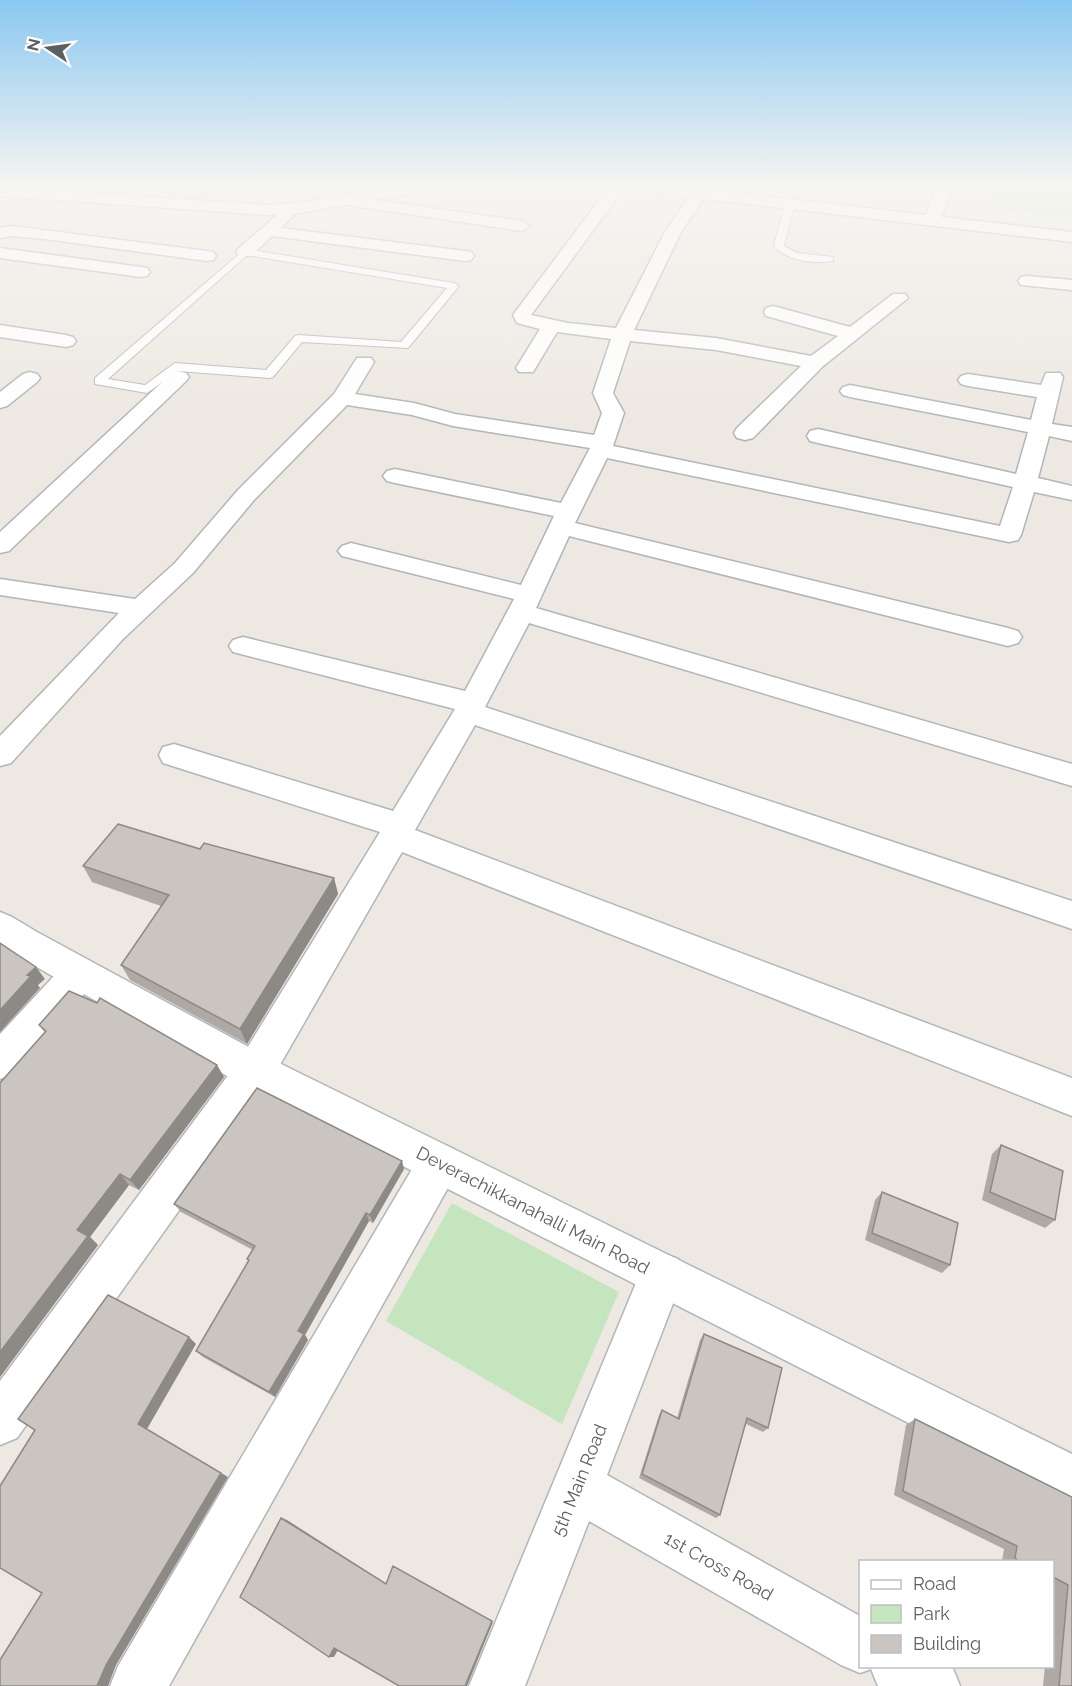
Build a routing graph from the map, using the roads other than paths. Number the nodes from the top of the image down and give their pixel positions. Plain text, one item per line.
1 (94, 266) edge
2 (230, 266) edge
3 (331, 266) edge
4 (559, 266) edge
5 (657, 266) edge
6 (141, 272) dead end
7 (1028, 281) dead end
8 (1072, 285) edge
9 (899, 298) dead end
10 (773, 312) dead end
11 (552, 325) junction
12 (0, 330) edge
13 (854, 334) junction
14 (622, 335) junction
15 (66, 341) dead end
16 (364, 362) dead end
17 (815, 363) junction
18 (526, 368) dead end
19 (179, 377) dead end
20 (30, 378) dead end
21 (968, 380) dead end
22 (850, 391) dead end
23 (342, 398) junction
24 (0, 402) edge
25 (1040, 429) junction
26 (745, 434) dead end
27 (1072, 434) edge
28 (818, 436) dead end
29 (601, 447) junction
30 (395, 476) dead end
31 (1026, 481) junction
32 (1072, 493) edge
33 (564, 520) junction
34 (0, 546) edge
35 (351, 551) dead end
36 (0, 587) edge
37 (525, 604) junction
38 (140, 608) junction
39 (1008, 637) dead end
40 (243, 646) dead end
41 (471, 707) junction
42 (0, 755) edge
43 (174, 755) dead end
44 (1072, 776) edge
45 (398, 831) junction
46 (1072, 915) edge
47 (0, 927) edge
48 (79, 974) junction
49 (0, 1061) edge
50 (255, 1071) junction
51 (1072, 1097) edge
52 (439, 1163) junction
53 (662, 1275) junction
54 (0, 1421) edge
55 (1072, 1481) edge
56 (577, 1486) junction
57 (859, 1645) edge
58 (900, 1668) edge
59 (138, 1686) edge
60 (497, 1686) edge
61 (932, 1686) edge

1 - 6 street
2 - 3 lane
4 - 11 street
5 - 14 street
7 - 8 street
9 - 13 street
10 - 13 street
11 - 14 street
11 - 18 street
12 - 15 street
13 - 17 street
14 - 17 street
14 - 29 street
16 - 23 street
17 - 26 street
19 - 34 street
20 - 24 street
21 - 25 street
22 - 25 street
23 - 29 street
23 - 38 street
25 - 27 street
25 - 31 street
28 - 31 street
29 - 31 street
29 - 33 street
30 - 33 street
31 - 32 street
33 - 37 street
33 - 39 street
35 - 37 street
36 - 38 street
37 - 41 street
37 - 44 street
38 - 42 street
40 - 41 street
41 - 45 street
41 - 46 street
43 - 45 street
45 - 50 street
45 - 51 street
47 - 48 street, Deverachikkanahalli Main Road
48 - 49 street
48 - 50 street, Deverachikkanahalli Main Road
50 - 52 street, Deverachikkanahalli Main Road
50 - 54 street
52 - 53 street, Deverachikkanahalli Main Road
52 - 59 street
53 - 55 street, Deverachikkanahalli Main Road
53 - 56 street, 5th Main Road
56 - 57 street, 1st Cross Road
56 - 60 street, 5th Main Road
58 - 61 street

